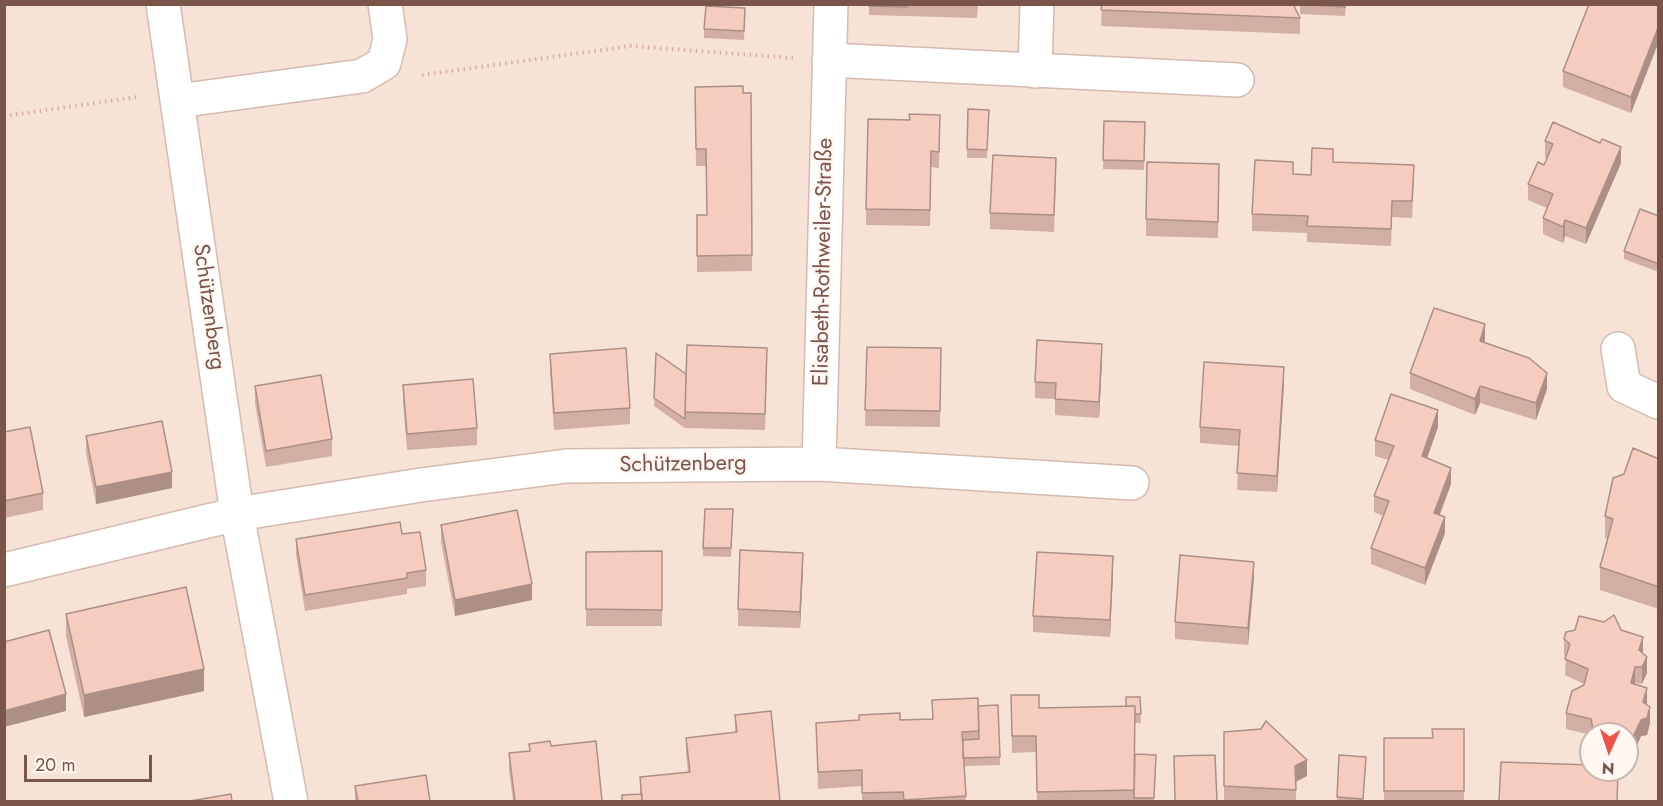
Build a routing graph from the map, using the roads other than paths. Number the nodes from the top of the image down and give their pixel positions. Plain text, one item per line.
1 (164, 4) edge
2 (385, 4) edge
3 (831, 4) edge
4 (1037, 4) edge
5 (829, 60) junction
6 (1035, 71) junction
7 (1237, 80) dead end
8 (177, 96) junction
9 (1618, 349) dead end
10 (1659, 402) edge
11 (819, 464) junction
12 (1132, 483) dead end
13 (237, 514) junction
14 (4, 570) edge
15 (291, 801) edge

1 - 8 street, Schützenberg
2 - 8 street
3 - 5 street, Elisabeth-Rothweiler-Straße
4 - 6 street
5 - 6 street
5 - 11 street, Elisabeth-Rothweiler-Straße
6 - 7 street
8 - 13 street, Schützenberg
9 - 10 street
11 - 12 street, Schützenberg
11 - 13 street, Schützenberg
13 - 14 street, Schützenberg
13 - 15 street, Schützenberg

